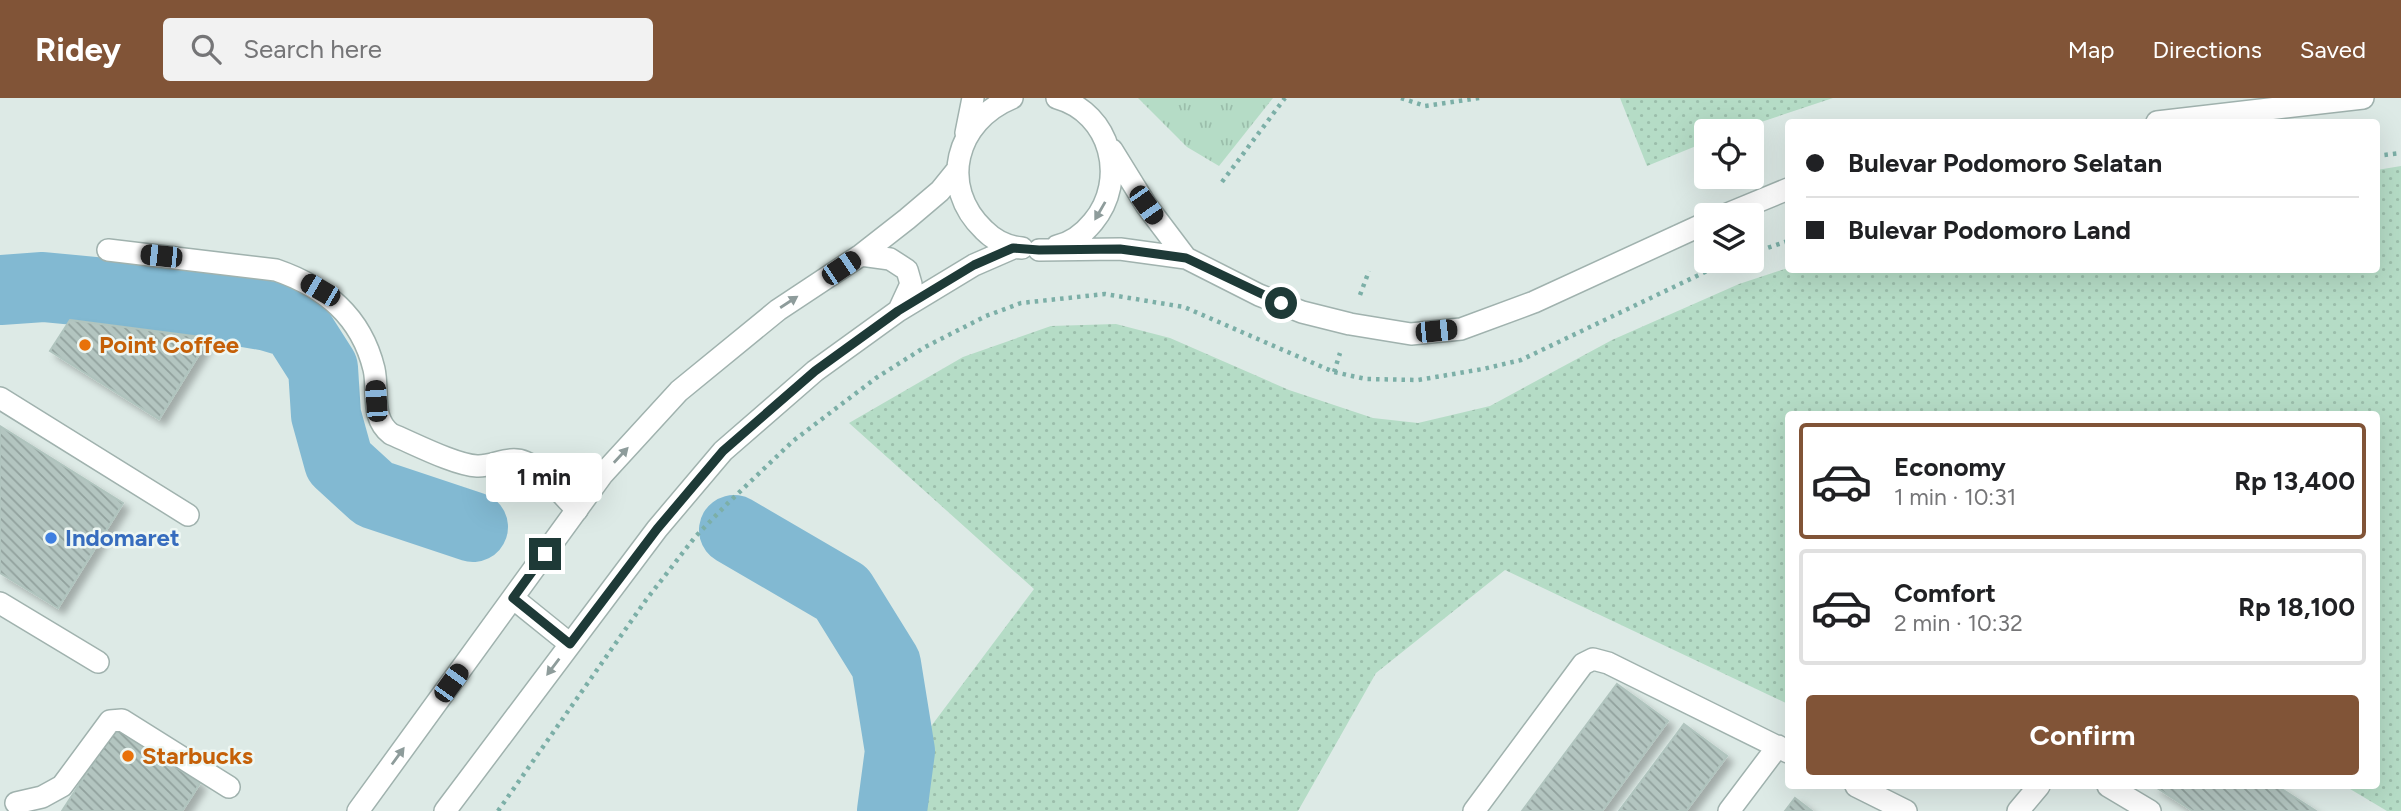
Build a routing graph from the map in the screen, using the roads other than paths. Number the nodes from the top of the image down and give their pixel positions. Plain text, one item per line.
1 (973, 98) edge
2 (1012, 98) edge
3 (2363, 98) edge
4 (1064, 99) edge
5 (2183, 119) edge
6 (1105, 138) junction
7 (962, 145) junction
8 (957, 170) junction
9 (1785, 190) edge
10 (1754, 203) edge
11 (1694, 229) edge
12 (1013, 248) junction
13 (108, 250) dead end
14 (1039, 250) junction
15 (861, 255) junction
16 (1186, 258) junction
17 (898, 311) junction
18 (0, 398) edge
19 (577, 510) junction
20 (188, 515) dead end
21 (513, 598) junction
22 (0, 603) edge
23 (570, 644) junction
24 (98, 662) dead end
25 (1783, 749) edge
26 (229, 787) dead end
27 (1862, 789) edge
28 (2036, 789) edge
29 (2113, 789) edge
30 (16, 803) dead end
31 (358, 811) edge
32 (445, 811) edge
33 (1474, 811) edge
34 (1729, 811) edge
35 (1906, 811) edge
36 (2018, 811) edge
37 (2150, 811) edge

1 - 7 street
2 - 7 street
3 - 5 street
4 - 6 street
6 -> 14 street
6 - 16 street
7 - 8 street
8 - 12 street
8 - 15 street
9 - 10 street
11 - 16 street
12 - 14 street
12 - 17 street
13 - 19 street
14 - 16 street
15 - 17 street
19 -> 15 street
17 - 23 street
18 - 20 street
19 - 21 street
21 - 23 street
31 -> 21 street
22 - 24 street
23 -> 32 street
25 - 33 street
25 - 34 street
26 - 30 street
27 - 35 street
28 - 36 street
29 - 37 street

